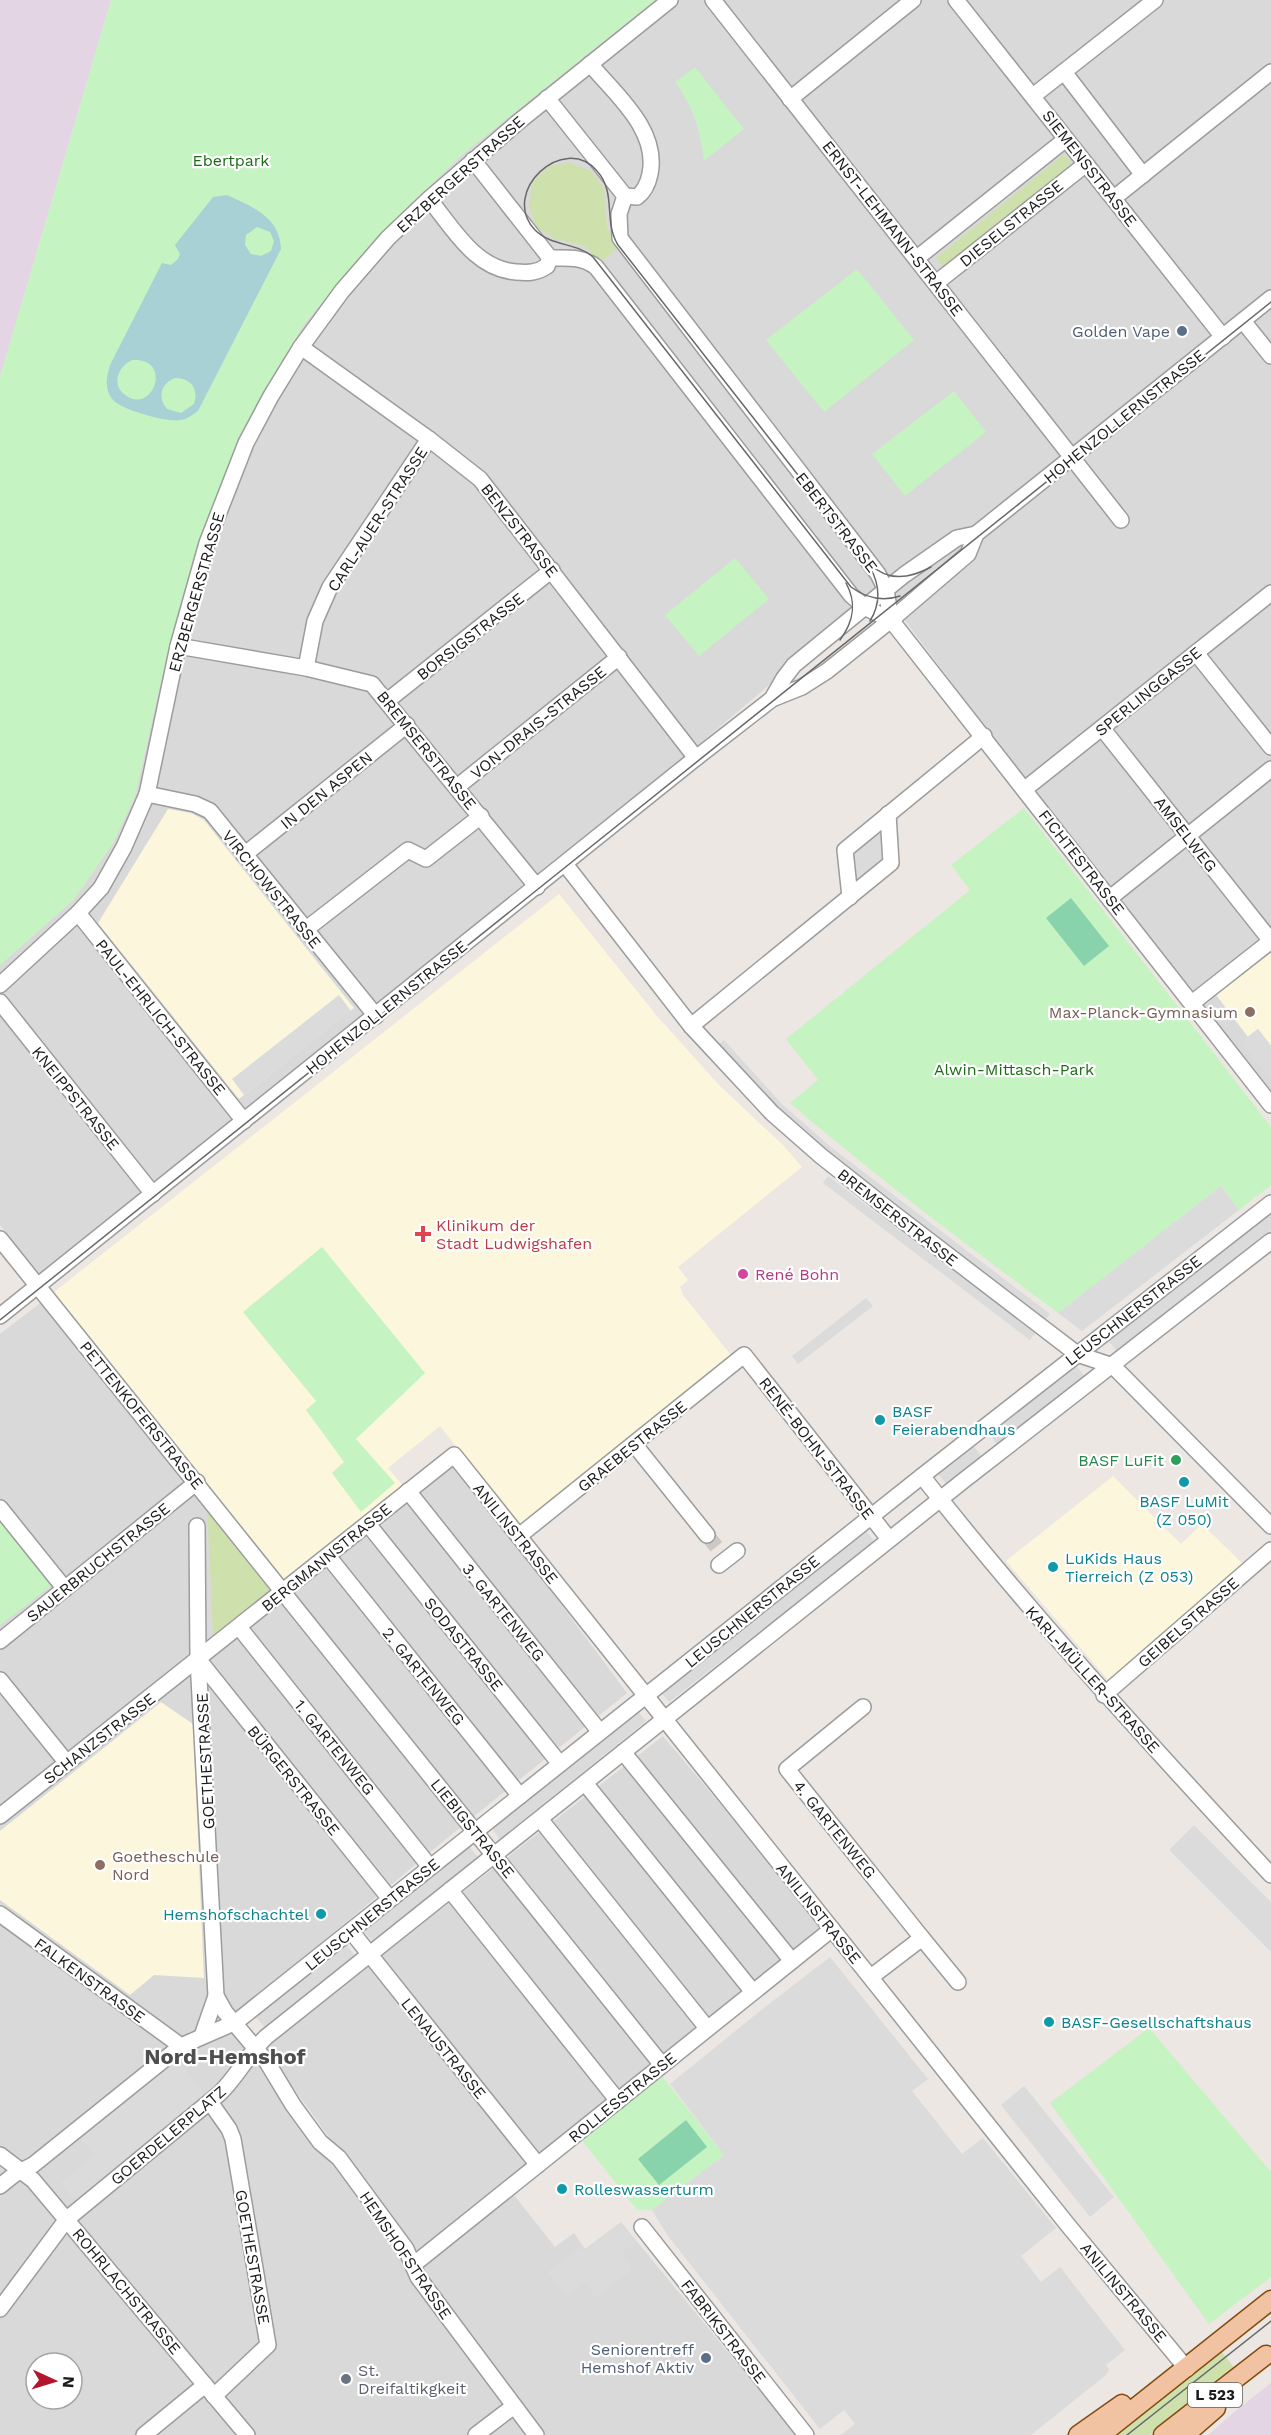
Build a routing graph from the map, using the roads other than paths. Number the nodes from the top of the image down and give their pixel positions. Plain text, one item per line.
1 (670, 0) edge
2 (713, 0) edge
3 (913, 0) edge
4 (956, 0) edge
5 (1155, 0) edge
6 (590, 64) junction
7 (1064, 72) junction
8 (1271, 72) edge
9 (1033, 96) junction
10 (548, 98) junction
11 (790, 99) junction
12 (1066, 139) junction
13 (473, 160) junction
14 (1086, 164) junction
15 (1143, 175) junction
16 (625, 196) junction
17 (1114, 198) junction
18 (429, 199) junction
19 (550, 258) junction
20 (917, 258) junction
21 (936, 283) junction
22 (1271, 298) edge
23 (1243, 321) junction
24 (1223, 337) junction
25 (301, 347) junction
26 (1271, 356) edge
27 (429, 439) junction
28 (1072, 457) junction
29 (1121, 520) dead end
30 (976, 534) junction
31 (552, 570) junction
32 (886, 590) junction
33 (1271, 593) edge
34 (866, 608) junction
35 (891, 620) junction
36 (178, 646) junction
37 (1196, 653) junction
38 (619, 657) junction
39 (306, 668) junction
40 (772, 699) junction
41 (387, 701) junction
42 (407, 725) junction
43 (1102, 728) junction
44 (984, 736) junction
45 (1271, 747) edge
46 (696, 758) junction
47 (1271, 769) edge
48 (457, 787) junction
49 (1025, 789) junction
50 (147, 794) junction
51 (888, 814) junction
52 (481, 816) junction
53 (1186, 834) junction
54 (244, 855) junction
55 (565, 864) junction
56 (537, 887) junction
57 (850, 897) junction
58 (1110, 898) junction
59 (78, 913) junction
60 (305, 930) junction
61 (1271, 941) edge
62 (0, 985) edge
63 (0, 1002) edge
64 (1192, 1003) junction
65 (376, 1016) junction
66 (691, 1026) junction
67 (1271, 1105) edge
68 (244, 1121) junction
69 (153, 1194) junction
70 (1271, 1203) edge
71 (0, 1239) edge
72 (1271, 1241) edge
73 (38, 1286) junction
74 (0, 1316) edge
75 (1077, 1354) junction
76 (744, 1355) joint
77 (1113, 1366) junction
78 (634, 1444) junction
79 (454, 1455) joint
80 (922, 1476) junction
81 (196, 1482) junction
82 (408, 1491) junction
83 (940, 1499) junction
84 (0, 1508) edge
85 (871, 1516) junction
86 (368, 1524) junction
87 (197, 1526) dead end
88 (1271, 1526) edge
89 (707, 1535) tunnel mouth
90 (519, 1536) junction
91 (890, 1539) junction
92 (1271, 1550) edge
93 (328, 1556) junction
94 (65, 1589) junction
95 (284, 1591) junction
96 (239, 1627) junction
97 (0, 1641) edge
98 (198, 1659) junction
99 (0, 1680) edge
100 (1104, 1695) junction
101 (646, 1696) junction
102 (863, 1707) dead end
103 (664, 1719) junction
104 (600, 1732) junction
105 (623, 1752) junction
106 (67, 1763) junction
107 (560, 1764) junction
108 (585, 1783) junction
109 (520, 1796) junction
110 (0, 1816) edge
111 (540, 1818) junction
112 (476, 1831) junction
113 (495, 1855) junction
114 (430, 1867) junction
115 (1271, 1875) edge
116 (450, 1890) junction
117 (390, 1899) junction
118 (0, 1914) edge
119 (832, 1929) junction
120 (351, 1930) junction
121 (922, 1938) junction
122 (370, 1954) junction
123 (792, 1961) junction
124 (871, 1977) junction
125 (958, 1982) dead end
126 (753, 1992) junction
127 (216, 1996) junction
128 (236, 2022) junction
129 (708, 2028) junction
130 (202, 2036) junction
131 (181, 2046) junction
132 (256, 2047) junction
133 (662, 2065) junction
134 (618, 2100) junction
135 (210, 2102) junction
136 (0, 2155) edge
137 (538, 2165) junction
138 (22, 2171) junction
139 (0, 2186) edge
140 (67, 2219) junction
141 (642, 2227) dead end
142 (413, 2265) junction
143 (1271, 2300) edge
144 (0, 2309) edge
145 (1269, 2353) edge
146 (1187, 2369) junction
147 (209, 2390) junction
148 (1158, 2392) junction
149 (514, 2406) junction
150 (144, 2435) edge
151 (247, 2435) edge
152 (476, 2435) edge
153 (536, 2435) edge
154 (806, 2435) edge
155 (1078, 2435) edge
156 (1101, 2435) edge
157 (1163, 2435) edge
158 (1185, 2435) edge

1 - 6 street, ERZBERGERSTRASSE
2 - 11 street, ERNST-LEHMANN-STRASSE
3 - 11 street
4 - 9 street, SIEMENSSTRASSE
5 - 7 street
6 - 10 street, ERZBERGERSTRASSE
6 - 16 street
7 - 9 street
7 - 15 street
8 - 15 street
9 - 12 street, SIEMENSSTRASSE
10 - 13 street, ERZBERGERSTRASSE
10 - 16 street
11 - 20 street, ERNST-LEHMANN-STRASSE
12 - 14 street, SIEMENSSTRASSE
12 - 20 street, DIESELSTRASSE
13 - 18 street, ERZBERGERSTRASSE
13 - 19 street
14 - 17 street, SIEMENSSTRASSE
14 - 21 street, DIESELSTRASSE
15 - 17 street
16 - 32 street, EBERTSTRASSE
17 - 24 street, SIEMENSSTRASSE
18 - 19 street
18 - 25 street, ERZBERGERSTRASSE
19 - 34 street, EBERTSTRASSE
20 - 21 street, ERNST-LEHMANN-STRASSE
21 - 28 street, ERNST-LEHMANN-STRASSE
22 - 23 street, HOHENZOLLERNSTRASSE
23 - 24 street, HOHENZOLLERNSTRASSE
23 - 26 street
24 - 28 street, HOHENZOLLERNSTRASSE
25 - 27 street, BENZSTRASSE
25 - 36 street, ERZBERGERSTRASSE
27 - 31 street, BENZSTRASSE
27 - 39 street, CARL-AUER-STRASSE
28 - 29 street, ERNST-LEHMANN-STRASSE
28 - 30 street, HOHENZOLLERNSTRASSE
30 - 32 street, HOHENZOLLERNSTRASSE
30 - 35 street, HOHENZOLLERNSTRASSE
31 - 38 street, BENZSTRASSE
31 - 41 street, BORSIGSTRASSE
32 - 34 street, HOHENZOLLERNSTRASSE
32 - 35 street, EBERTSTRASSE
33 - 37 street, SPERLINGGASSE
34 - 35 street, EBERTSTRASSE
34 - 40 street, HOHENZOLLERNSTRASSE
35 - 40 street, HOHENZOLLERNSTRASSE
35 - 44 street, FICHTESTRASSE
36 - 39 street, BREMSERSTRASSE
36 - 50 street, ERZBERGERSTRASSE
37 - 43 street, SPERLINGGASSE
37 - 45 street
38 - 46 street, BENZSTRASSE
38 - 48 street, VON-DRAIS-STRASSE
39 - 41 street, BREMSERSTRASSE
40 - 46 street, HOHENZOLLERNSTRASSE
41 - 42 street, BREMSERSTRASSE
42 - 48 street, BREMSERSTRASSE
42 - 54 street, IN DEN ASPEN
43 - 49 street, SPERLINGGASSE
43 - 53 street, AMSELWEG
44 - 49 street, FICHTESTRASSE
44 - 51 street
46 - 55 street, HOHENZOLLERNSTRASSE
47 - 53 street
48 - 52 street, BREMSERSTRASSE
49 - 58 street, FICHTESTRASSE
50 - 54 street, VIRCHOWSTRASSE
50 - 59 street, ERZBERGERSTRASSE
51 - 57 street
51 - 57 street
52 - 56 street, BREMSERSTRASSE
52 - 60 street
53 - 58 street
53 - 61 street, AMSELWEG
54 - 60 street, VIRCHOWSTRASSE
55 - 56 street, HOHENZOLLERNSTRASSE
55 - 66 street, BREMSERSTRASSE
56 - 65 street, HOHENZOLLERNSTRASSE
57 - 66 street
58 - 64 street, FICHTESTRASSE
59 - 62 street, ERZBERGERSTRASSE
59 - 68 street, PAUL-EHRLICH-STRASSE
60 - 65 street, VIRCHOWSTRASSE
61 - 64 street
63 - 69 street, KNEIPPSTRASSE
64 - 67 street, FICHTESTRASSE
65 - 68 street, HOHENZOLLERNSTRASSE
66 - 75 street, BREMSERSTRASSE
68 - 69 street, HOHENZOLLERNSTRASSE
69 - 73 street, HOHENZOLLERNSTRASSE
70 - 75 street, LEUSCHNERSTRASSE
71 - 73 street, PETTENKOFERSTRASSE
72 - 77 street, LEUSCHNERSTRASSE
73 - 74 street, HOHENZOLLERNSTRASSE
73 - 81 street, PETTENKOFERSTRASSE
75 - 77 street, BREMSERSTRASSE
75 - 80 street, LEUSCHNERSTRASSE
76 - 78 street, GRAEBESTRASSE
76 - 85 street, RENÉ-BOHN-STRASSE
77 - 83 street, LEUSCHNERSTRASSE
77 - 88 street, BREMSERSTRASSE
78 - 89 street
78 - 90 street, GRAEBESTRASSE
79 - 82 street, BERGMANNSTRASSE
79 - 90 street, ANILINSTRASSE
80 - 83 street, KARL-MÜLLER-STRASSE
80 - 85 street, LEUSCHNERSTRASSE
81 - 94 street, SAUERBRUCHSTRASSE
81 - 95 street, PETTENKOFERSTRASSE
82 - 86 street, BERGMANNSTRASSE
82 - 104 street, 3. GARTENWEG
83 - 91 street, LEUSCHNERSTRASSE
83 - 100 street, KARL-MÜLLER-STRASSE
84 - 94 street
85 - 91 street, RENÉ-BOHN-STRASSE
85 - 101 street, LEUSCHNERSTRASSE
86 - 93 street, BERGMANNSTRASSE
86 - 107 street, SODASTRASSE
87 - 98 street, GOETHESTRASSE
90 - 101 street, ANILINSTRASSE
91 - 103 street, LEUSCHNERSTRASSE
92 - 100 street, GEIBELSTRASSE
93 - 95 street, BERGMANNSTRASSE
93 - 109 street, 2. GARTENWEG
94 - 97 street, SAUERBRUCHSTRASSE
95 - 96 street, BERGMANNSTRASSE
95 - 112 street, LIEBIGSTRASSE
96 - 98 street, BERGMANNSTRASSE
96 - 114 street, 1. GARTENWEG
98 - 106 street, SCHANZSTRASSE
98 - 117 street, BÜRGERSTRASSE
98 - 127 street, GOETHESTRASSE
99 - 106 street
100 - 115 street, KARL-MÜLLER-STRASSE
101 - 103 street, ANILINSTRASSE
101 - 104 street, LEUSCHNERSTRASSE
102 - 121 street, 4. GARTENWEG
103 - 105 street, LEUSCHNERSTRASSE
103 - 119 street, ANILINSTRASSE
104 - 107 street, LEUSCHNERSTRASSE
105 - 108 street, LEUSCHNERSTRASSE
105 - 123 street
106 - 110 street, SCHANZSTRASSE
107 - 109 street, LEUSCHNERSTRASSE
108 - 111 street, LEUSCHNERSTRASSE
108 - 126 street
109 - 112 street, LEUSCHNERSTRASSE
111 - 113 street, LEUSCHNERSTRASSE
111 - 129 street
112 - 113 street, LIEBIGSTRASSE
112 - 114 street, LEUSCHNERSTRASSE
113 - 116 street, LEUSCHNERSTRASSE
113 - 133 street, LIEBIGSTRASSE
114 - 117 street, LEUSCHNERSTRASSE
116 - 122 street, LEUSCHNERSTRASSE
116 - 134 street
117 - 120 street, LEUSCHNERSTRASSE
118 - 131 street, FALKENSTRASSE
119 - 123 street, ROLLESSTRASSE
119 - 124 street, ANILINSTRASSE
120 - 122 street, LENAUSTRASSE
120 - 128 street, LEUSCHNERSTRASSE
121 - 124 street
121 - 125 street, 4. GARTENWEG
122 - 132 street, LEUSCHNERSTRASSE
122 - 137 street, LENAUSTRASSE
123 - 126 street, ROLLESSTRASSE
124 - 146 street, ANILINSTRASSE
126 - 129 street, ROLLESSTRASSE
127 - 128 street
127 - 130 street, GOETHESTRASSE
128 - 130 street
128 - 132 street
129 - 133 street, ROLLESSTRASSE
130 - 131 street
131 - 138 street
132 - 135 street, GOERDELERPLATZ
132 - 142 street, HEMSHOFSTRASSE
133 - 134 street, ROLLESSTRASSE
134 - 137 street, ROLLESSTRASSE
135 - 140 street, GOERDELERPLATZ
135 - 147 street, GOETHESTRASSE
136 - 138 street, ROHRLACHSTRASSE
137 - 142 street, ROLLESSTRASSE
138 - 139 street
138 - 140 street, ROHRLACHSTRASSE
140 - 144 street, GOERDELERPLATZ
140 - 147 street, ROHRLACHSTRASSE
141 - 154 street, FABRIKSTRASSE
142 - 149 street, HEMSHOFSTRASSE
143 - 146 main road, L 523
145 - 157 main road, L 523
145 - 158 main road, L 523
146 - 148 main road, L 523
147 - 150 street
147 - 151 street, ROHRLACHSTRASSE
148 - 155 main road, L 523
148 - 156 main road, L 523
149 - 152 street
149 - 153 street, HEMSHOFSTRASSE

